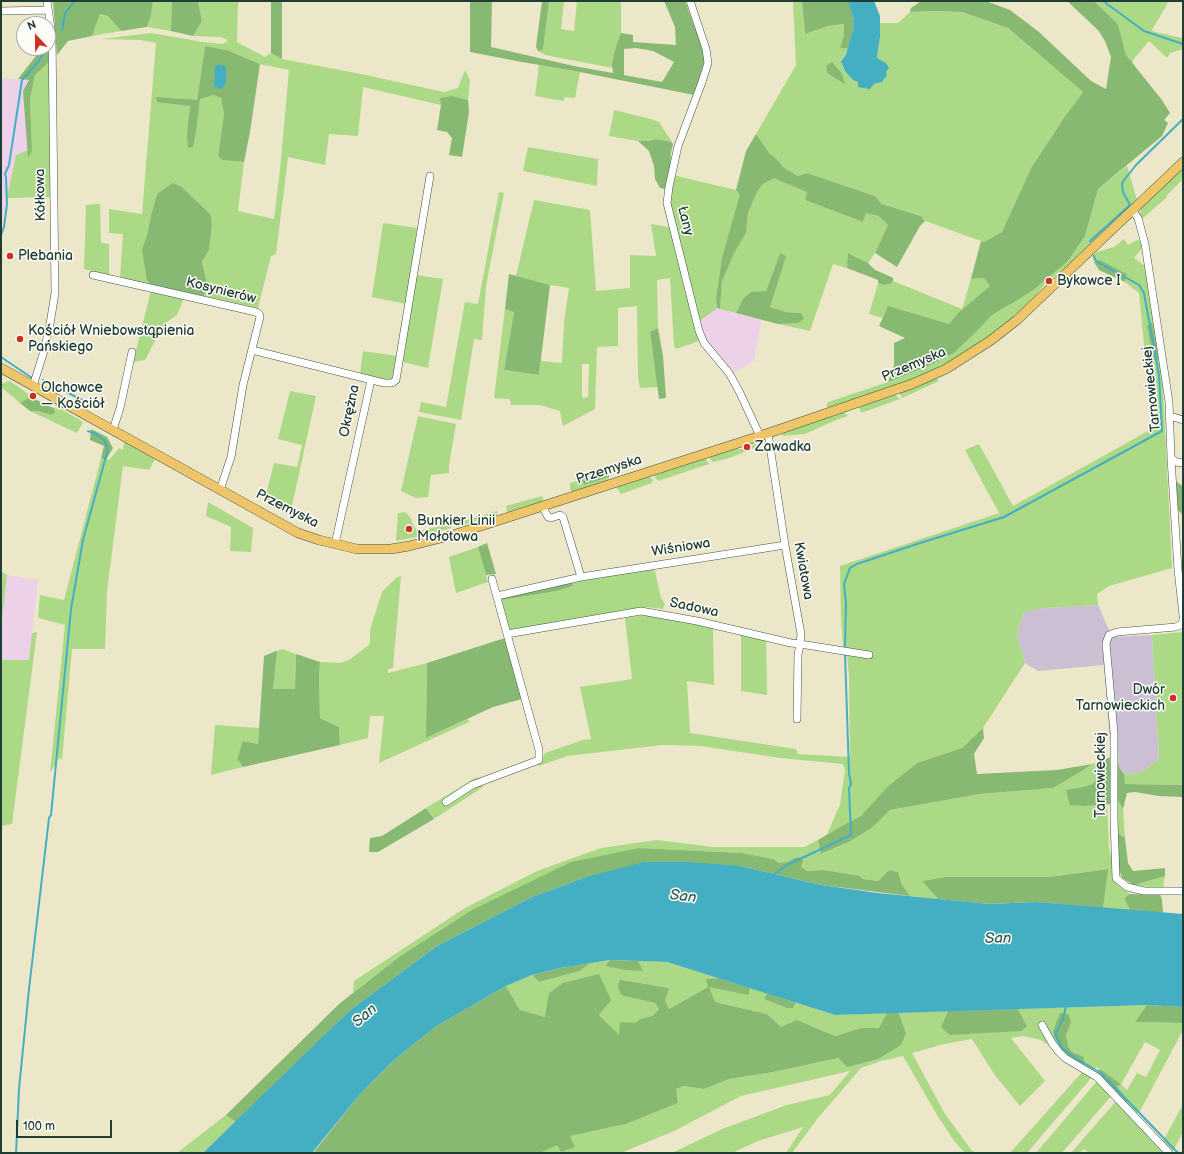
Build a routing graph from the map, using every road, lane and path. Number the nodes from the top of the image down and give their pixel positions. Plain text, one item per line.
1 (47, 1) edge
2 (690, 1) edge
3 (48, 10) junction
4 (1, 11) edge
5 (1183, 162) edge
6 (430, 176) dead end
7 (1132, 210) junction
8 (93, 275) dead end
9 (252, 350) junction
10 (132, 352) dead end
11 (1, 368) edge
12 (370, 380) junction
13 (33, 386) junction
14 (1170, 416) junction
15 (1183, 420) edge
16 (114, 430) junction
17 (764, 435) junction
18 (1170, 458) junction
19 (1183, 463) edge
20 (220, 490) junction
21 (543, 507) junction
22 (335, 544) junction
23 (785, 545) junction
24 (1180, 569) edge
25 (581, 576) junction
26 (492, 579) dead end
27 (497, 596) junction
28 (1183, 615) edge
29 (1183, 619) edge
30 (508, 634) junction
31 (800, 644) junction
32 (869, 655) dead end
33 (797, 719) dead end
34 (446, 802) dead end
35 (1181, 891) dead end
36 (1042, 1025) dead end
37 (1169, 1153) edge

1 - 3 street, Kółkowa
2 - 17 street, Łany
3 - 4 street
3 - 13 street, Kółkowa
5 - 7 main road, Przemyska
6 - 12 street
7 - 14 street, Tarnowieckiej
7 - 17 main road, Przemyska
8 - 9 street, Kosynierów
9 - 12 street, Okrężna
9 - 20 street, Kosynierów
10 - 16 street
11 - 13 main road, Przemyska
12 - 22 street, Okrężna
13 - 16 main road, Przemyska
14 - 15 street
14 - 18 street, Tarnowieckiej
16 - 20 main road, Przemyska
17 - 21 main road, Przemyska
17 - 23 street, Kwiatowa
18 - 19 street
18 - 24 street, Tarnowieckiej
20 - 22 main road, Przemyska
21 - 22 main road, Przemyska
21 - 25 street
23 - 25 street, Wiśniowa
23 - 31 street, Kwiatowa
24 - 28 street, Tarnowieckiej
25 - 27 street, Wiśniowa
26 - 27 street
27 - 30 street
29 - 35 street, Tarnowieckiej
30 - 31 street, Sadowa
30 - 34 street
31 - 32 street
31 - 33 street
36 - 37 street

